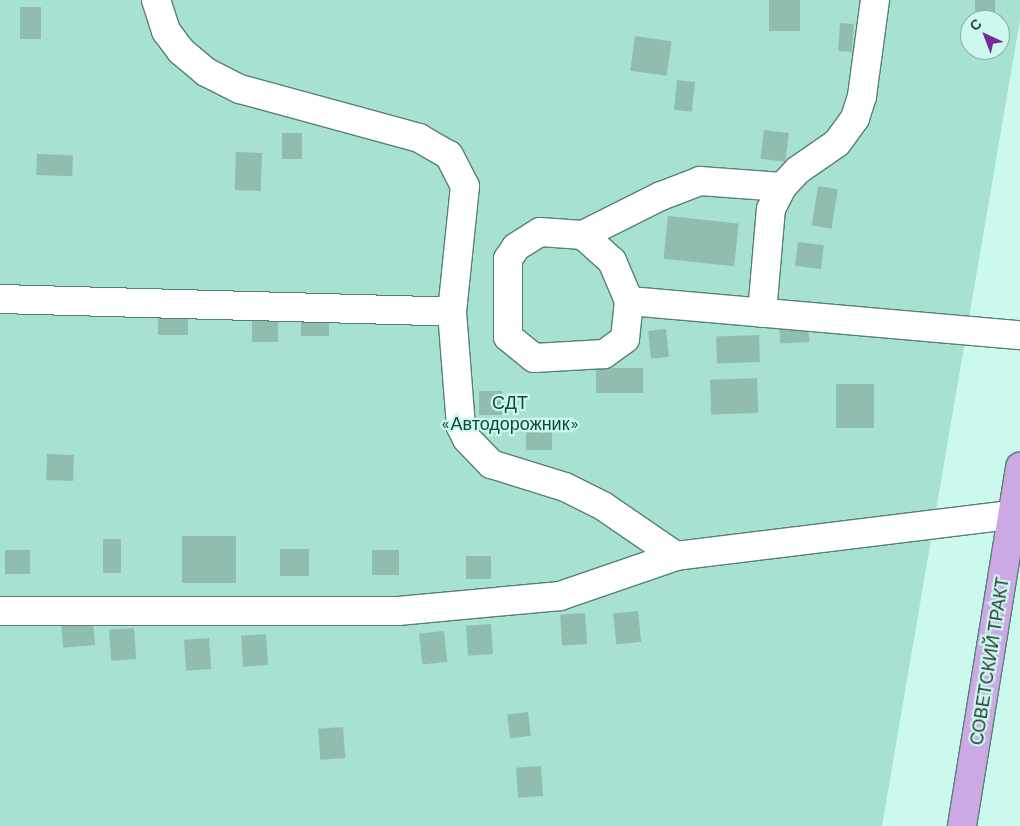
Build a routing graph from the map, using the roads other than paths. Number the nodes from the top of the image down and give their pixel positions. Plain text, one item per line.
1 (875, 0) edge
2 (149, 1) edge
3 (782, 187) junction
4 (583, 235) junction
5 (0, 299) edge
6 (629, 301) junction
7 (452, 312) junction
8 (762, 313) junction
9 (1020, 336) edge
10 (1020, 467) edge
11 (1012, 515) junction
12 (676, 556) junction
13 (0, 612) edge
14 (962, 826) edge

1 - 3 street
2 - 7 street
3 - 4 street
3 - 8 street
4 - 6 street
4 - 6 street
5 - 7 street
6 - 8 street
7 - 12 street
8 - 9 street
10 - 11 highway, СОВЕТСКИЙ ТРАКТ
11 - 12 street
11 - 14 highway, СОВЕТСКИЙ ТРАКТ
12 - 13 street

